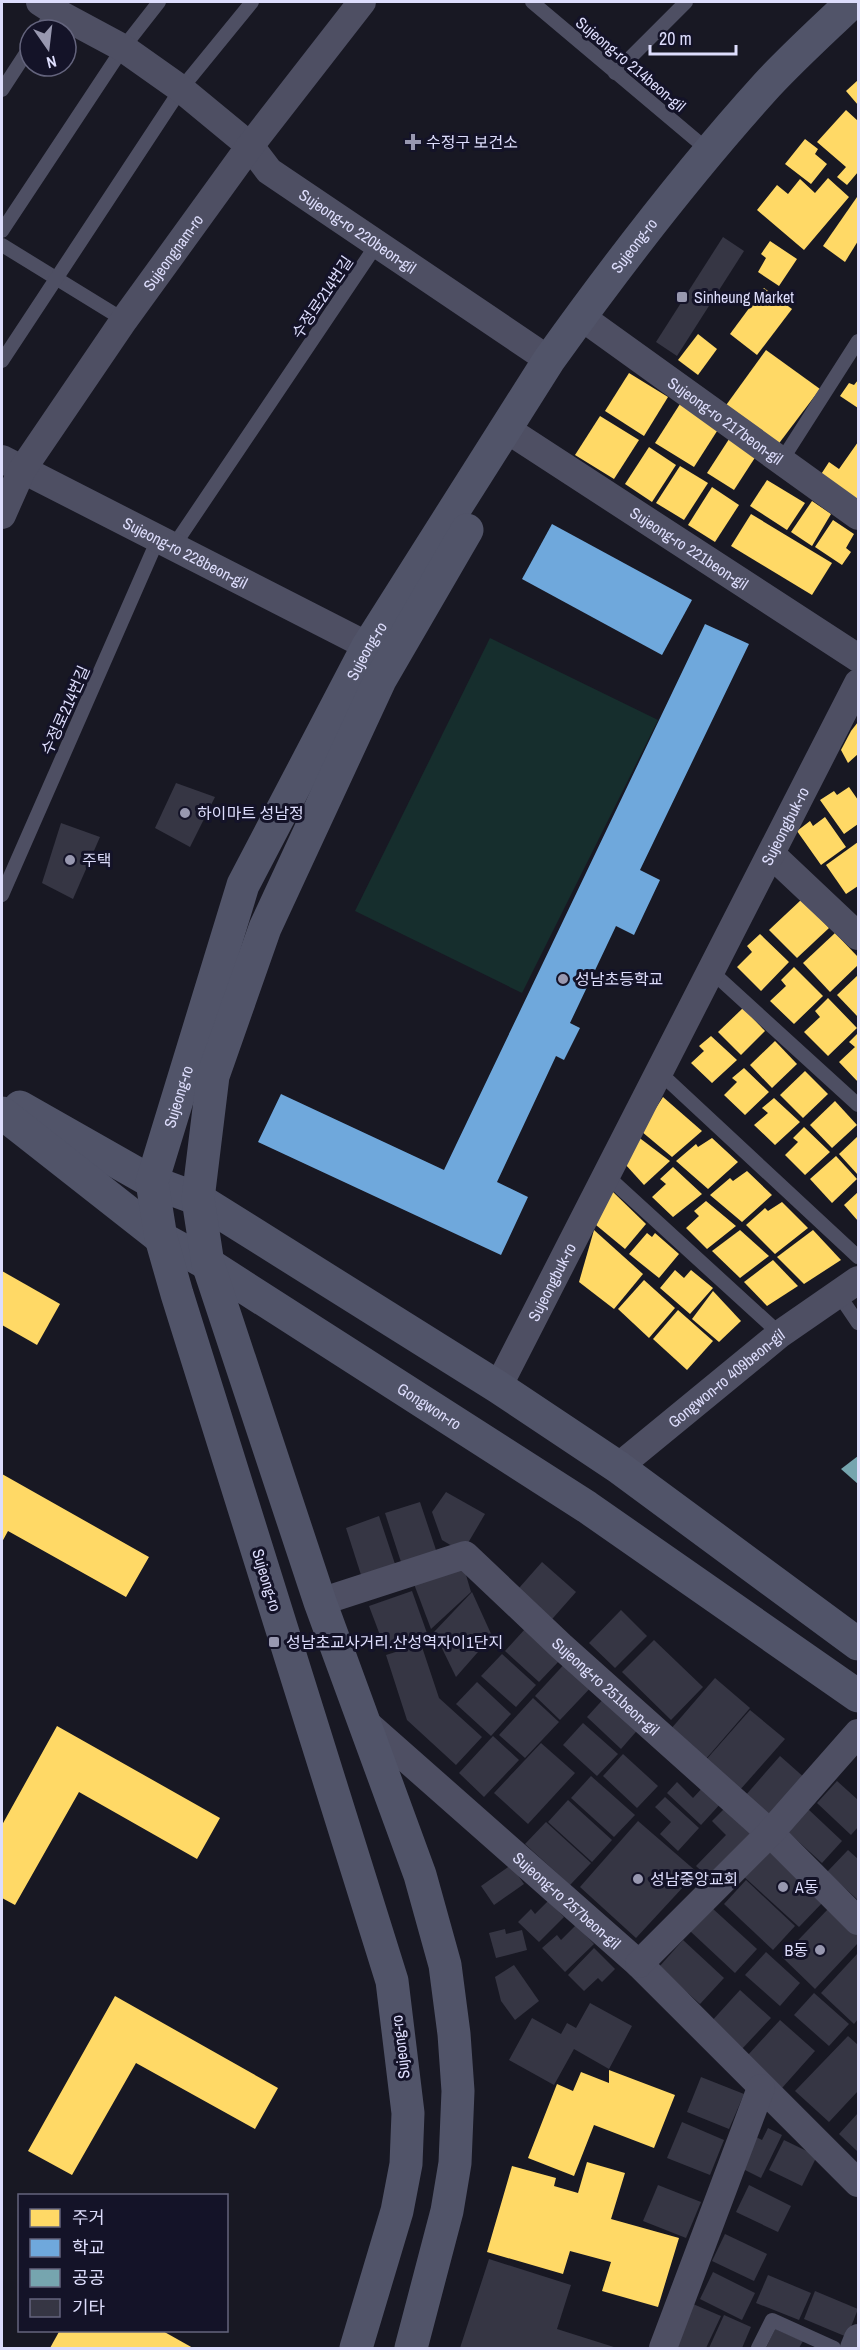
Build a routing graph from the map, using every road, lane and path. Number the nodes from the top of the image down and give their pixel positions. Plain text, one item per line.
1 (159, 2) edge
2 (252, 2) edge
3 (362, 2) edge
4 (532, 2) edge
5 (686, 2) edge
6 (852, 2) edge
7 (49, 11) edge
8 (858, 22) edge
9 (123, 48) junction
10 (18, 65) edge
11 (615, 73) junction
12 (181, 89) junction
13 (2, 90) edge
14 (250, 146) junction
15 (709, 151) junction
16 (2, 231) edge
17 (377, 244) junction
18 (2, 245) edge
19 (56, 277) junction
20 (124, 320) junction
21 (594, 326) junction
22 (858, 341) edge
23 (549, 360) junction
24 (2, 361) edge
25 (520, 438) junction
26 (782, 460) junction
27 (12, 465) edge
28 (2, 515) edge
29 (858, 516) edge
30 (166, 543) junction
31 (368, 646) junction
32 (858, 658) edge
33 (858, 683) edge
34 (772, 855) junction
35 (2, 895) edge
36 (858, 936) edge
37 (711, 971) junction
38 (659, 1072) junction
39 (2, 1097) edge
40 (858, 1105) edge
41 (2, 1113) edge
42 (606, 1175) junction
43 (152, 1182) junction
44 (198, 1199) junction
45 (160, 1238) junction
46 (858, 1257) edge
47 (208, 1264) junction
48 (849, 1287) edge
49 (858, 1323) edge
50 (780, 1334) junction
51 (498, 1387) junction
52 (618, 1467) junction
53 (320, 1602) junction
54 (858, 1644) edge
55 (858, 1696) edge
56 (366, 1723) junction
57 (858, 1732) edge
58 (770, 1833) junction
59 (858, 1921) edge
60 (639, 1964) junction
61 (761, 2088) junction
62 (858, 2183) edge
63 (858, 2338) edge
64 (356, 2349) edge
65 (411, 2349) edge
66 (663, 2349) edge
67 (758, 2349) edge
68 (834, 2349) edge
69 (854, 2349) edge

1 - 9 lane
2 - 12 lane
3 - 14 street, Sujeongnam-ro
4 - 11 lane, Sujeong-ro 214beon-gil
5 - 11 lane
6 - 15 main road, Sujeong-ro
7 - 9 street, Sujeong-ro 220beon-gil
8 - 21 main road, Sujeong-ro
9 - 12 street, Sujeong-ro 220beon-gil
9 - 16 lane
10 - 13 lane
11 - 15 lane, Sujeong-ro 214beon-gil
12 - 14 street, Sujeong-ro 220beon-gil
12 - 19 lane
14 - 17 street, Sujeong-ro 220beon-gil
14 - 20 street, Sujeongnam-ro
15 - 23 main road, Sujeong-ro
17 - 23 street, Sujeong-ro 220beon-gil
17 - 30 lane, 수정로214번길
18 - 19 lane
19 - 20 lane
19 - 24 lane
20 - 27 street, Sujeongnam-ro
21 - 25 main road, Sujeong-ro
21 - 26 street, Sujeong-ro 217beon-gil
22 - 26 lane
23 - 31 main road, Sujeong-ro
25 - 32 street, Sujeong-ro 221beon-gil
25 - 44 main road, Sujeong-ro
26 - 29 street, Sujeong-ro 217beon-gil
27 - 28 street, Sujeongnam-ro
27 - 30 street, Sujeong-ro 228beon-gil
30 - 31 street, Sujeong-ro 228beon-gil
30 - 35 lane, 수정로214번길
31 - 43 main road, Sujeong-ro
33 - 34 street, Sujeongbuk-ro
34 - 36 street
34 - 37 street, Sujeongbuk-ro
37 - 38 street, Sujeongbuk-ro
37 - 40 lane
38 - 42 street, Sujeongbuk-ro
38 - 46 lane
39 - 43 main road
41 - 45 main road, Gongwon-ro
42 - 50 lane
42 - 51 street, Sujeongbuk-ro
43 - 44 main road
43 - 45 main road, Sujeong-ro
44 - 47 main road, Sujeong-ro
44 - 51 main road
45 - 47 main road, Gongwon-ro
45 - 64 main road, Sujeong-ro
47 - 53 main road, Sujeong-ro
47 - 55 main road, Gongwon-ro
48 - 49 lane, Gongwon-ro 409beon-gil
48 - 50 street, Gongwon-ro 409beon-gil
50 - 52 street, Gongwon-ro 409beon-gil
51 - 52 main road
52 - 54 main road
53 - 56 main road, Sujeong-ro
53 - 58 street, Sujeong-ro 251beon-gil
56 - 60 street, Sujeong-ro 257beon-gil
56 - 65 main road, Sujeong-ro
57 - 58 street
58 - 59 street, Sujeong-ro 251beon-gil
58 - 60 street
60 - 61 street, Sujeong-ro 257beon-gil
61 - 62 street, Sujeong-ro 257beon-gil
61 - 66 street
63 - 69 street
67 - 68 lane

